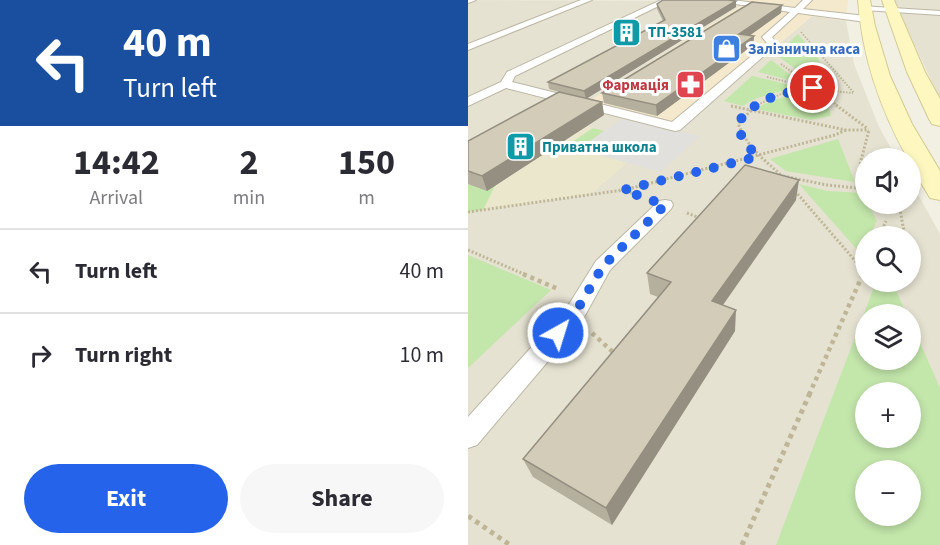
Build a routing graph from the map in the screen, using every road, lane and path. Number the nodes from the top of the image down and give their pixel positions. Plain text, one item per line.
1 (588, 0) edge
2 (667, 0) edge
3 (713, 0) edge
4 (808, 0) edge
5 (749, 5) junction
6 (889, 5) edge
7 (864, 9) edge
8 (739, 11) edge
9 (940, 13) edge
10 (794, 15) junction
11 (468, 47) edge
12 (764, 51) junction
13 (742, 70) junction
14 (505, 84) junction
15 (813, 88) junction
16 (831, 91) dead end
17 (707, 100) junction
18 (468, 102) edge
19 (747, 110) junction
20 (940, 119) edge
21 (846, 130) junction
22 (869, 130) junction
23 (864, 148) edge
24 (757, 157) junction
25 (783, 176) junction
26 (855, 188) edge
27 (623, 190) junction
28 (940, 192) edge
29 (665, 205) joint
30 (468, 212) edge
31 (886, 221) dead end
32 (884, 226) edge
33 (468, 250) edge
34 (855, 258) edge
35 (855, 291) edge
36 (574, 315) junction
37 (616, 355) edge
38 (468, 436) edge
39 (468, 516) edge
40 (510, 545) edge
41 (742, 545) edge

1 - 11 lane
2 - 14 lane
3 - 5 lane
4 - 10 lane
5 - 8 lane
5 - 10 lane
6 - 7 lane
6 - 9 lane
6 - 20 main road
7 - 10 lane
7 - 28 main road
10 - 12 lane
10 - 16 path
12 - 13 lane
12 - 15 path
13 - 15 path
13 - 17 lane
14 - 17 lane
14 - 18 lane
15 - 19 path
15 - 22 path
17 - 19 path
19 - 21 path
19 - 24 path
21 - 22 path
21 - 24 path
22 - 23 path
24 - 25 path
24 - 27 path
25 - 26 path
25 - 34 path
27 - 29 path
27 - 30 path
29 - 36 lane
31 - 32 path
33 - 36 path
35 - 41 path
36 - 37 path
36 - 38 lane
39 - 40 path

